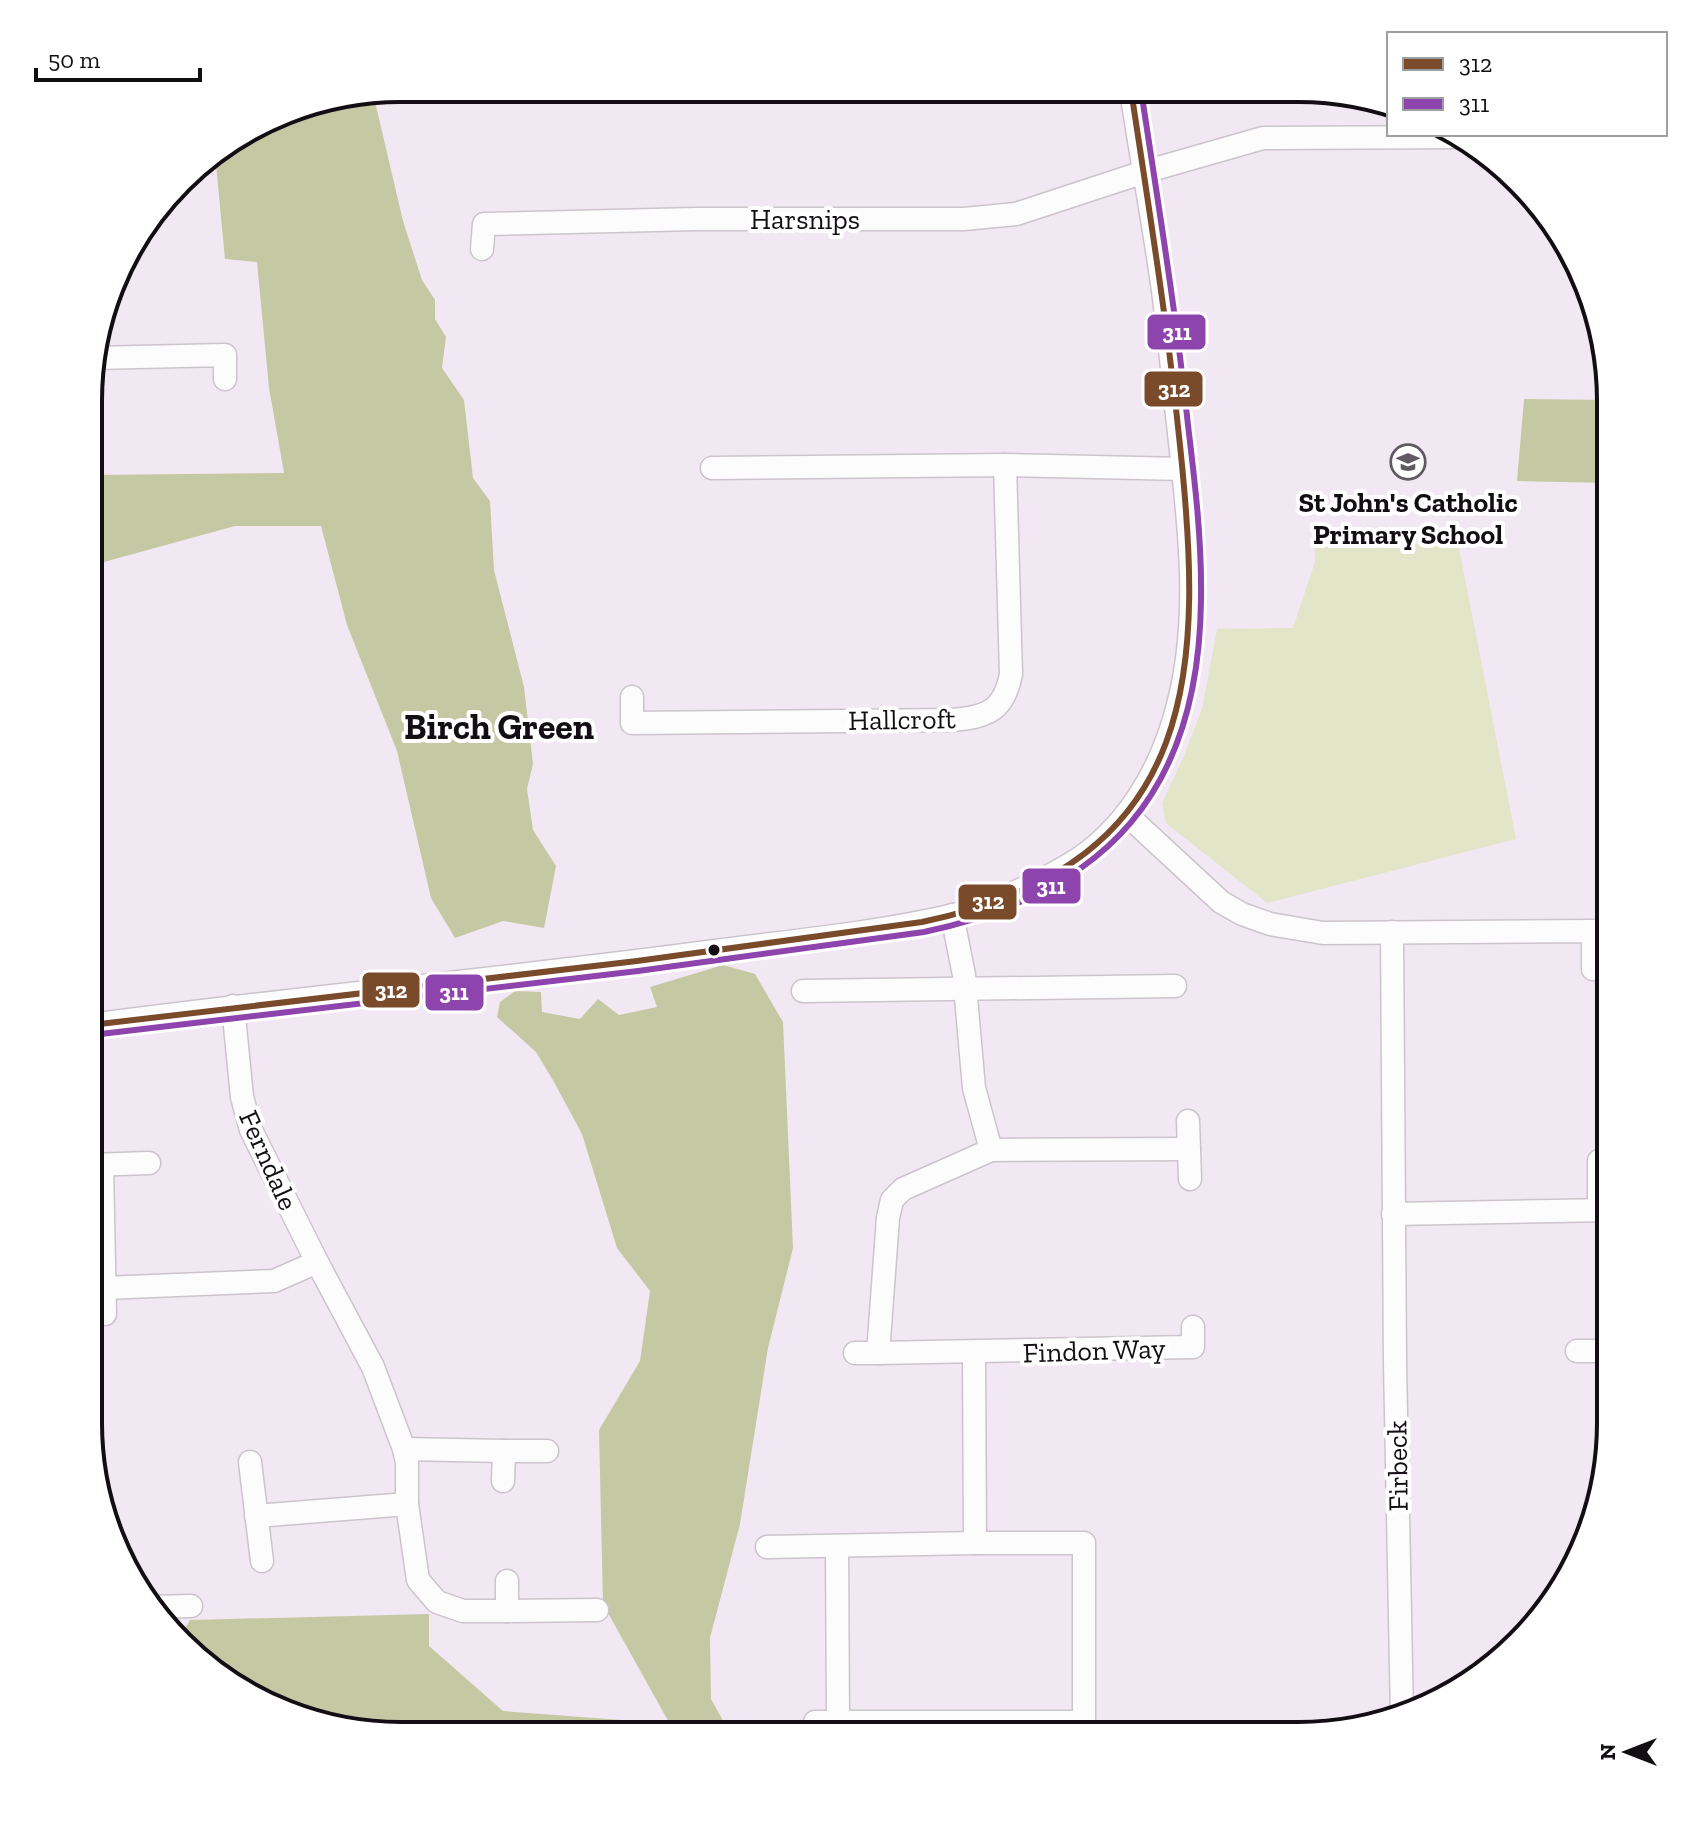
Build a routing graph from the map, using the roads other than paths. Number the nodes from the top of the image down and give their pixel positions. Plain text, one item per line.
1 (1133, 102) edge
2 (1438, 137) edge
3 (1144, 172) junction
4 (482, 249) dead end
5 (106, 358) edge
6 (225, 379) dead end
7 (1005, 465) junction
8 (712, 468) dead end
9 (1183, 469) junction
10 (632, 697) dead end
11 (1126, 814) junction
12 (952, 915) junction
13 (1597, 928) edge
14 (1392, 932) junction
15 (1597, 951) edge
16 (1593, 969) dead end
17 (1175, 986) dead end
18 (966, 987) junction
19 (803, 991) dead end
20 (233, 1006) junction
21 (102, 1024) edge
22 (1188, 1121) dead end
23 (1189, 1149) junction
24 (991, 1150) junction
25 (149, 1163) dead end
26 (102, 1165) edge
27 (1190, 1179) dead end
28 (102, 1187) edge
29 (1597, 1210) edge
30 (1393, 1214) junction
31 (317, 1262) junction
32 (104, 1288) junction
33 (105, 1314) dead end
34 (1193, 1327) dead end
35 (1577, 1351) dead end
36 (1597, 1351) edge
37 (974, 1353) junction
38 (404, 1449) junction
39 (504, 1451) junction
40 (547, 1451) dead end
41 (250, 1462) dead end
42 (503, 1481) dead end
43 (407, 1504) junction
44 (256, 1516) junction
45 (975, 1543) junction
46 (767, 1547) dead end
47 (837, 1547) junction
48 (262, 1561) dead end
49 (507, 1581) dead end
50 (191, 1606) dead end
51 (165, 1607) edge
52 (597, 1610) dead end
53 (507, 1611) junction
54 (1402, 1703) edge
55 (815, 1722) dead end
56 (838, 1722) junction

1 - 3 street
2 - 3 street
3 - 4 street, Harsnips
3 - 9 street
5 - 6 street
7 - 8 street
7 - 9 street
7 - 10 street, Hallcroft
9 - 11 street
11 - 12 street
11 - 14 street
12 - 18 street
12 - 20 street
13 - 14 street
14 - 30 street, Firbeck
15 - 16 street
17 - 18 street
18 - 19 street
18 - 24 street
20 - 21 street
20 - 31 street, Ferndale
22 - 23 street
23 - 24 street, Findon Way
23 - 27 street
24 - 37 street, Findon Way
25 - 26 street
28 - 32 street
29 - 30 street
30 - 54 street, Firbeck
31 - 32 street
31 - 38 street, Ferndale
32 - 33 street
34 - 37 street, Findon Way
35 - 36 street
37 - 45 street
38 - 39 street
38 - 43 street, Ferndale
39 - 40 street
39 - 42 street
41 - 44 street
43 - 44 street
43 - 53 street, Ferndale
44 - 48 street
45 - 47 street
45 - 56 street
46 - 47 street
47 - 56 street
49 - 53 street
50 - 51 street
52 - 53 street, Ferndale
55 - 56 street

